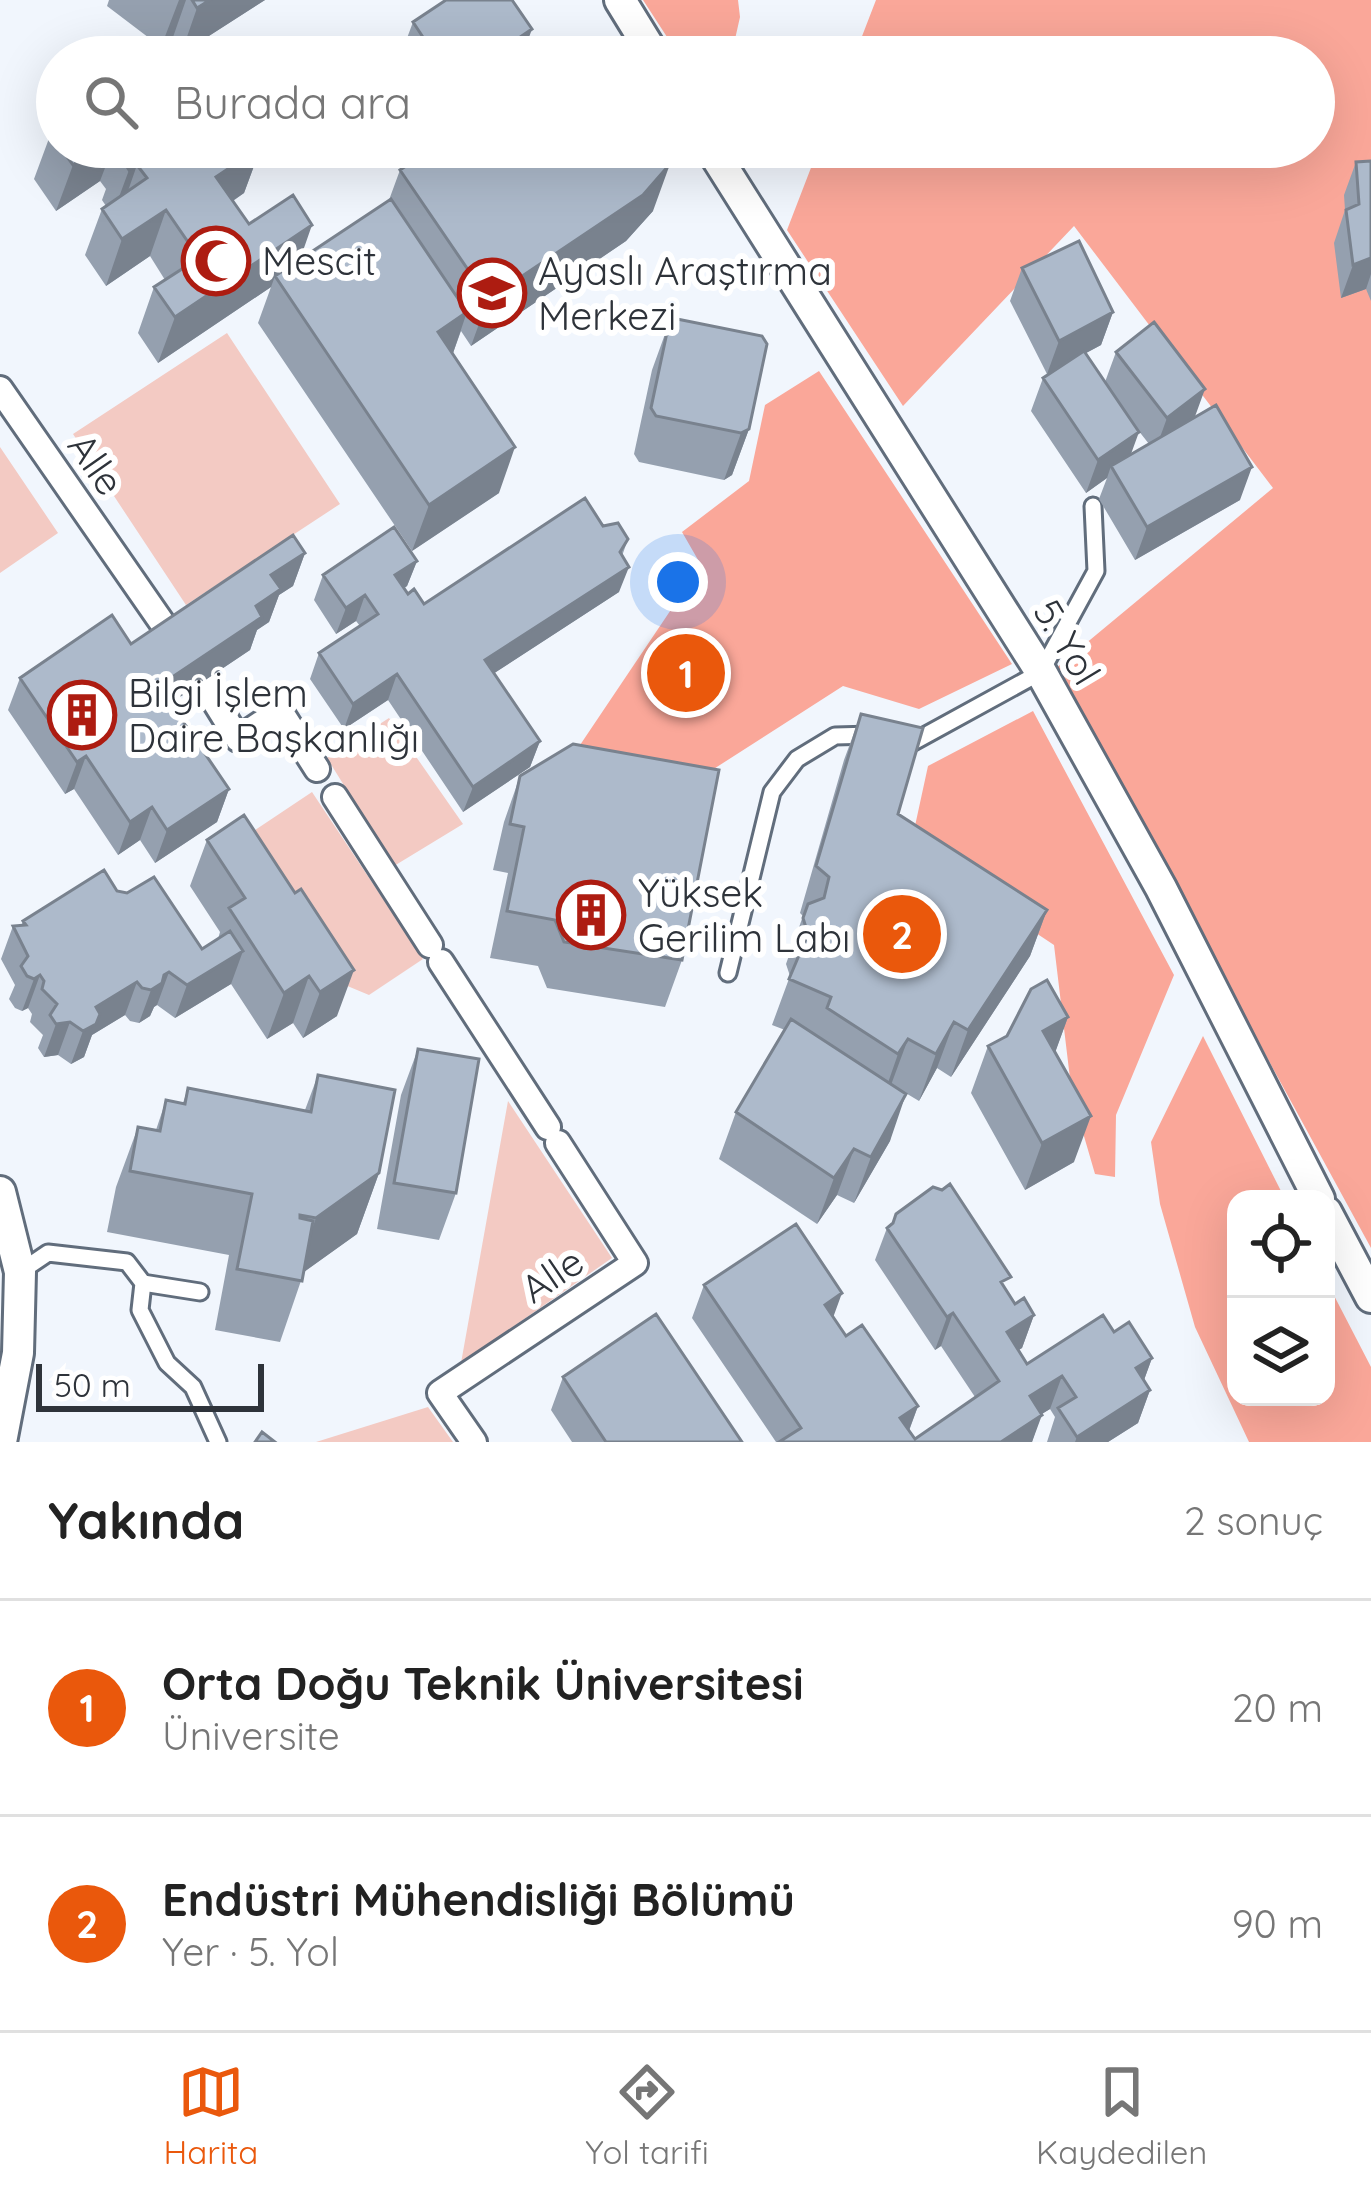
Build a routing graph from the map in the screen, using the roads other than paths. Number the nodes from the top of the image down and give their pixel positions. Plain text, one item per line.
1 (620, 0) edge
2 (642, 36) edge
3 (723, 168) edge
4 (0, 389) edge
5 (1093, 506) dead end
6 (174, 640) edge
7 (1041, 672) junction
8 (202, 681) edge
9 (317, 769) dead end
10 (335, 797) dead end
11 (728, 973) dead end
12 (1314, 1190) edge
13 (0, 1192) edge
14 (1335, 1229) edge
15 (20, 1272) junction
16 (143, 1283) junction
17 (200, 1292) dead end
18 (1371, 1297) edge
19 (1, 1442) edge
20 (218, 1442) edge
21 (475, 1442) edge

1 - 2 street
3 - 7 street, 5. Yol
4 - 6 street, Alle
5 - 7 lane
7 - 11 lane
7 - 12 street, 5. Yol
8 - 9 street
10 - 21 street, Alle
13 - 15 street
14 - 18 street
15 - 16 lane
15 - 19 street
16 - 17 lane
16 - 20 lane

